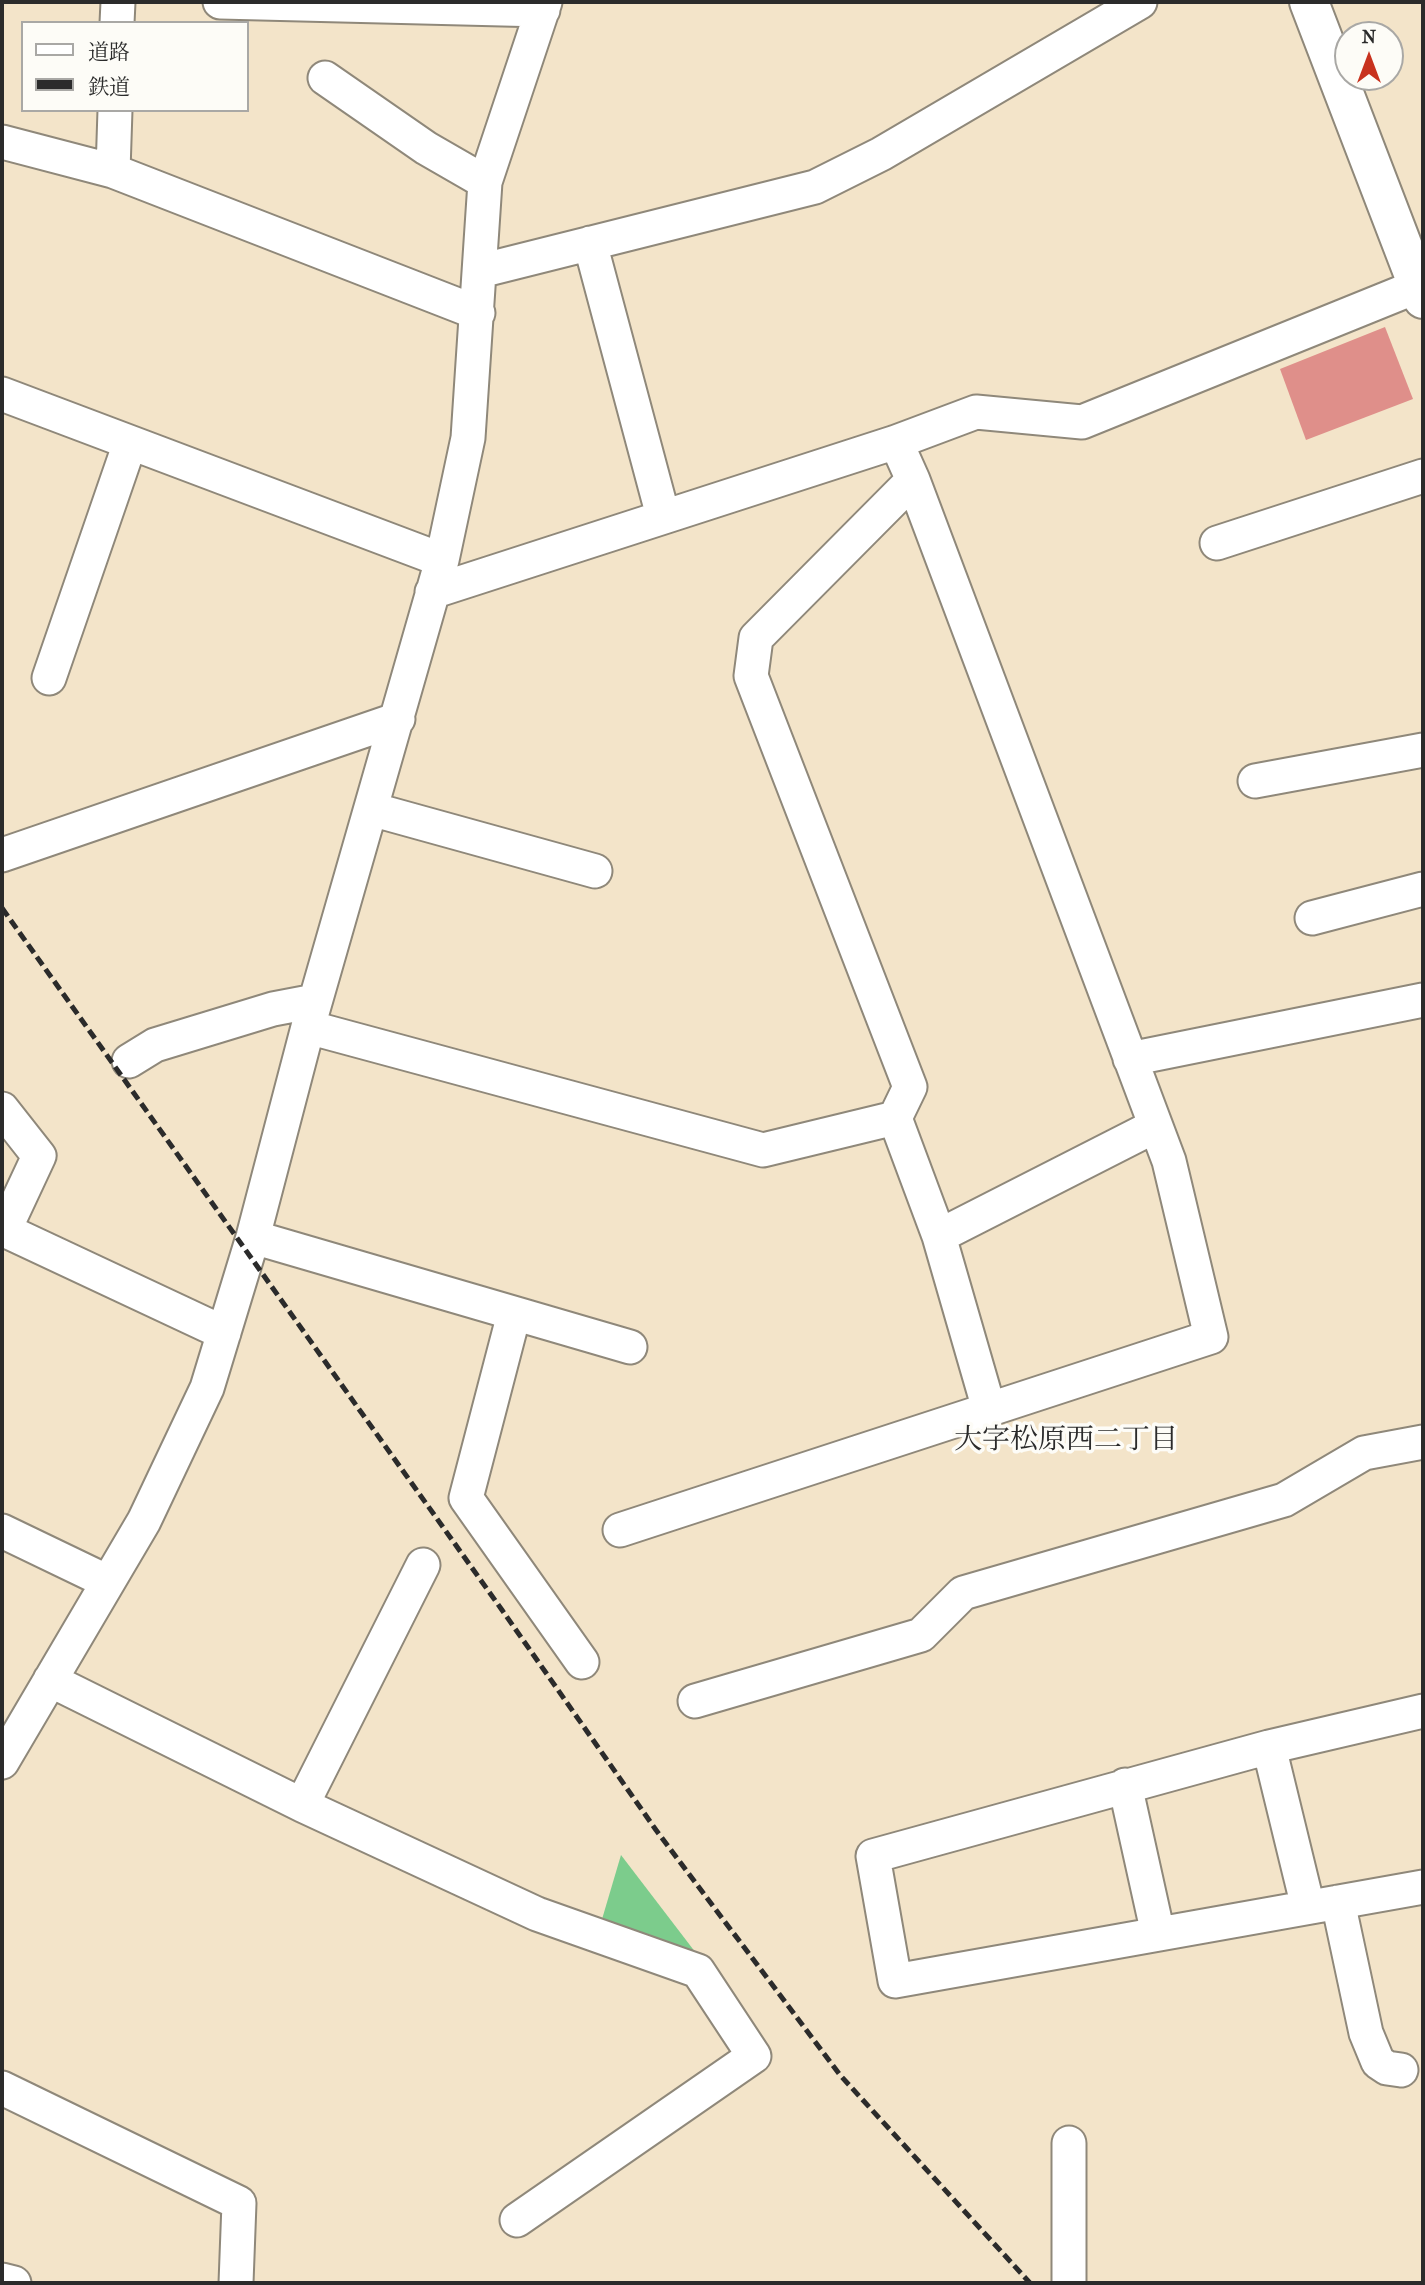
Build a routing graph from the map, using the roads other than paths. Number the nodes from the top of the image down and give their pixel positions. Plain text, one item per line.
1 (117, 2) edge
2 (220, 2) edge
3 (1140, 2) edge
4 (1309, 2) edge
5 (426, 5) edge
6 (544, 6) edge
7 (117, 21) edge
8 (325, 78) dead end
9 (114, 112) edge
10 (2, 142) edge
11 (113, 172) junction
12 (485, 182) junction
13 (590, 243) junction
14 (480, 271) junction
15 (1421, 292) edge
16 (478, 313) junction
17 (2, 394) edge
18 (896, 442) junction
19 (130, 443) junction
20 (1423, 475) edge
21 (913, 480) junction
22 (663, 516) junction
23 (1217, 543) dead end
24 (442, 560) junction
25 (432, 592) junction
26 (49, 678) dead end
27 (398, 719) junction
28 (1423, 750) edge
29 (1255, 780) dead end
30 (371, 808) junction
31 (2, 855) edge
32 (595, 871) dead end
33 (1423, 889) edge
34 (1312, 918) dead end
35 (1423, 1000) edge
36 (312, 1014) junction
37 (1130, 1059) junction
38 (129, 1061) dead end
39 (2, 1109) edge
40 (895, 1118) junction
41 (1155, 1126) junction
42 (3, 1230) edge
43 (939, 1236) junction
44 (253, 1237) junction
45 (514, 1314) junction
46 (224, 1333) junction
47 (629, 1346) dead end
48 (989, 1409) junction
49 (1423, 1442) edge
50 (620, 1530) dead end
51 (2, 1531) edge
52 (423, 1565) dead end
53 (108, 1582) junction
54 (582, 1662) dead end
55 (50, 1680) junction
56 (695, 1701) dead end
57 (1423, 1711) edge
58 (1269, 1747) junction
59 (2, 1762) edge
60 (1125, 1785) junction
61 (302, 1805) junction
62 (1423, 1887) edge
63 (1323, 1904) junction
64 (1158, 1934) junction
65 (1401, 2070) dead end
66 (2, 2088) edge
67 (1069, 2143) dead end
68 (517, 2220) dead end
69 (2, 2280) edge
70 (14, 2283) edge
71 (236, 2283) edge
72 (1069, 2283) edge

1 - 7 street
2 - 5 street
3 - 13 street
4 - 15 main road
5 - 6 street
6 - 12 street
8 - 12 street
9 - 11 street
10 - 11 street
11 - 16 street
12 - 14 street
13 - 14 street
13 - 22 street
14 - 16 street
15 - 18 street
16 - 24 street
17 - 19 street
18 - 21 street
18 - 22 street
19 - 24 street
19 - 26 street
20 - 23 street
21 - 37 street
21 - 40 street
22 - 25 street
24 - 25 street
25 - 27 street
27 - 30 street
27 - 31 street
28 - 29 street
30 - 32 street
30 - 36 street
33 - 34 street
35 - 37 street
36 - 38 street
36 - 40 street
36 - 44 street
37 - 41 street
39 - 42 street
40 - 43 street
41 - 43 street
41 - 48 street
42 - 46 street
43 - 48 street
44 - 45 street
44 - 46 street
45 - 47 street
45 - 54 street
46 - 53 street
48 - 50 street
49 - 56 street
51 - 53 street
52 - 61 street
53 - 55 street
55 - 59 street
55 - 61 street
57 - 58 street
58 - 60 street
58 - 63 street
60 - 64 street
60 - 64 street
61 - 68 street
62 - 63 street
63 - 64 street
63 - 65 street
66 - 71 street
67 - 72 street
69 - 70 street

